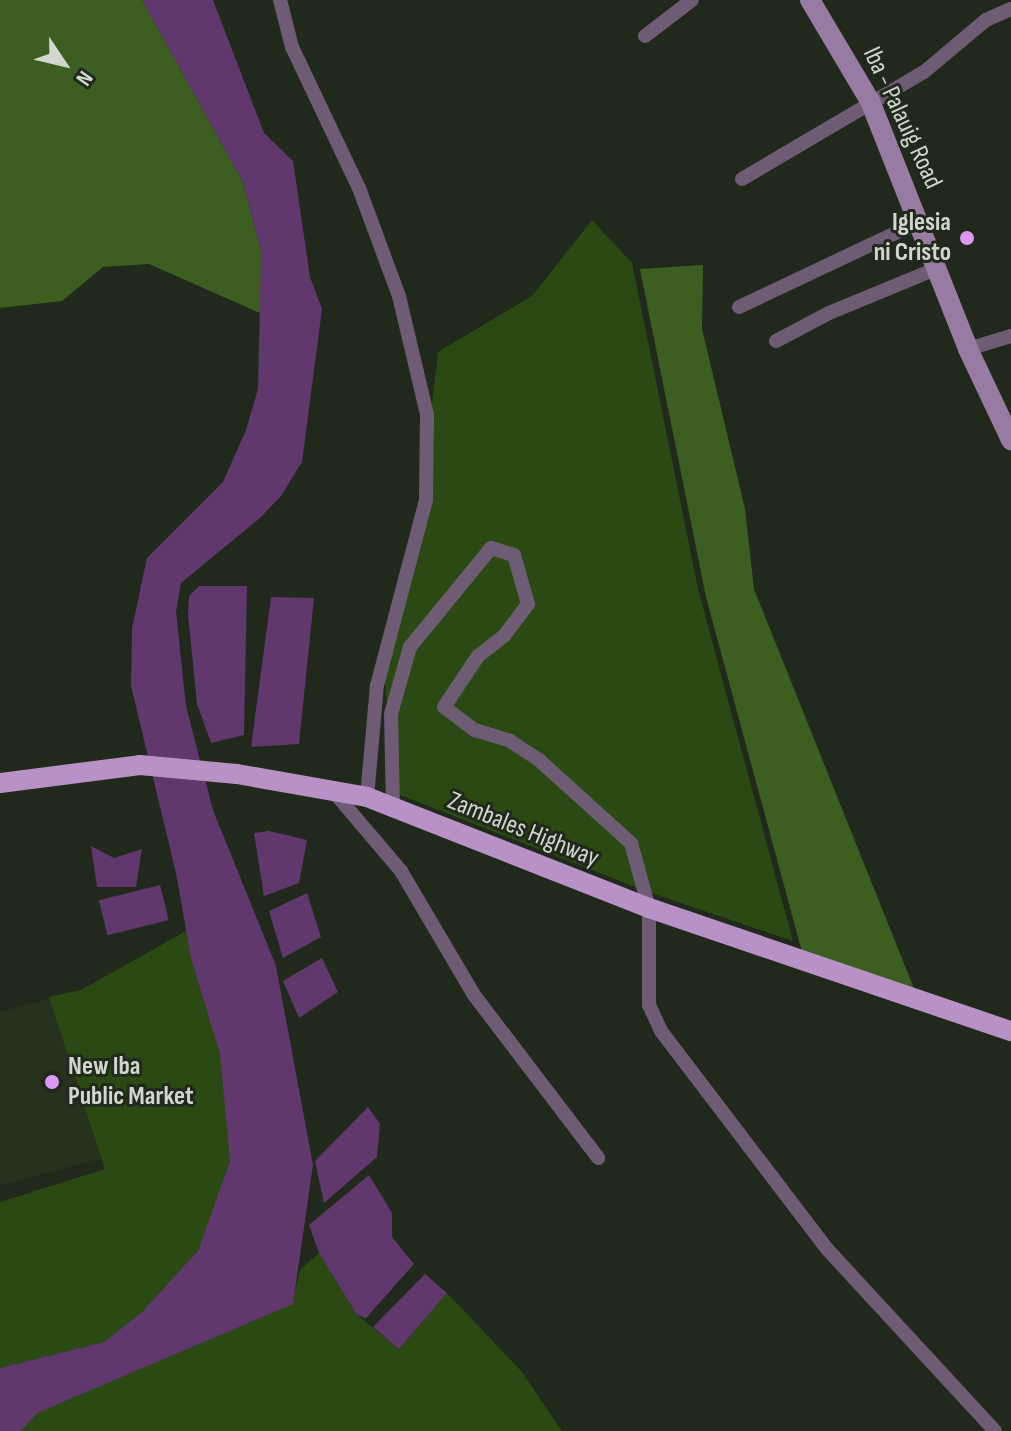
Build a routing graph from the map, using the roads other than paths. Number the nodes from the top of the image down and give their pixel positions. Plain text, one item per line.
1 (280, 0) edge
2 (692, 0) edge
3 (810, 0) edge
4 (1011, 9) edge
5 (645, 36) dead end
6 (870, 101) junction
7 (742, 179) dead end
8 (921, 221) junction
9 (938, 268) junction
10 (739, 307) dead end
11 (1011, 336) edge
12 (776, 341) dead end
13 (968, 349) junction
14 (1011, 440) edge
15 (0, 783) edge
16 (333, 791) junction
17 (367, 797) junction
18 (393, 808) junction
19 (649, 908) junction
20 (1011, 1031) edge
21 (598, 1158) dead end
22 (995, 1431) edge

1 - 17 street
2 - 5 street
3 - 6 main road, Iba - Palauig Road
4 - 6 street
6 - 7 street
6 - 8 main road, Iba - Palauig Road
8 - 9 main road, Iba - Palauig Road
8 - 10 street
9 - 12 street
9 - 13 main road, Iba - Palauig Road
11 - 13 street
13 - 14 main road, Iba - Palauig Road
15 - 16 main road, Zambales Highway
16 - 17 main road, Zambales Highway
16 - 21 street
17 - 18 main road, Zambales Highway
18 - 19 main road, Zambales Highway
18 - 19 street
19 - 20 main road, Zambales Highway
19 - 22 street

